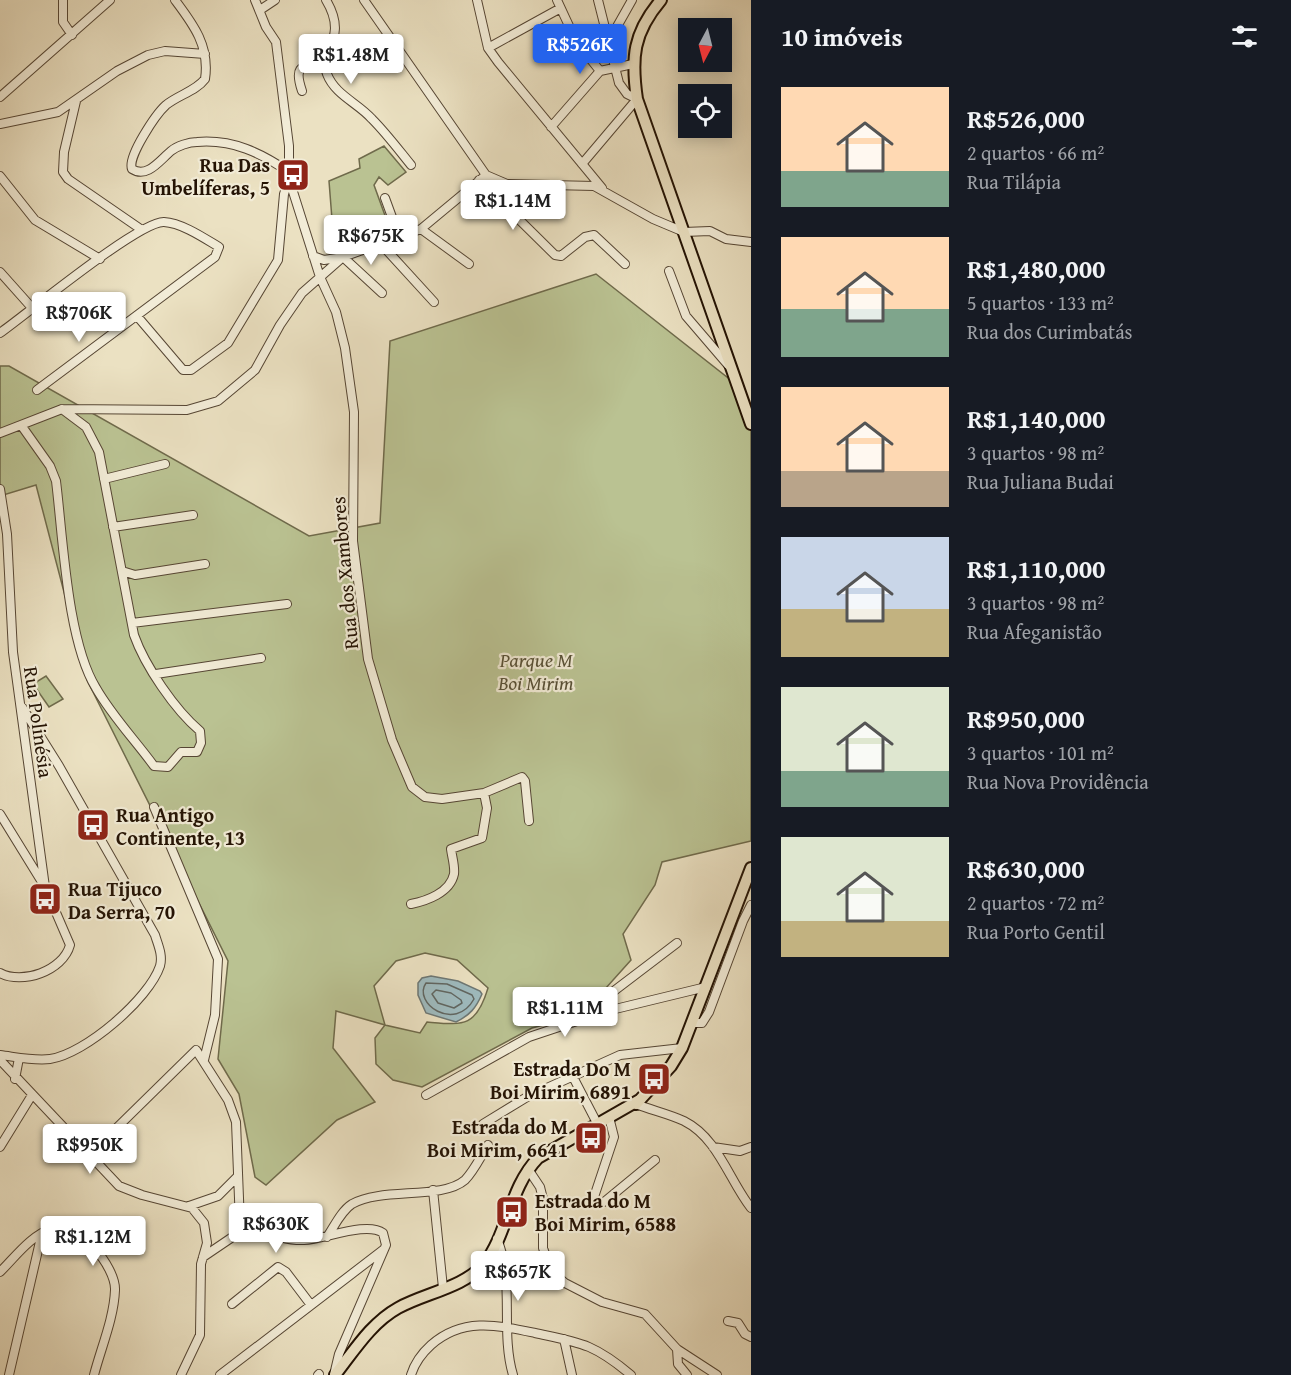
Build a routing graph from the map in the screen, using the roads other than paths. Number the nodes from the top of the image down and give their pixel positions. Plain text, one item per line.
1 (63, 0) edge
2 (110, 0) edge
3 (175, 0) edge
4 (255, 0) edge
5 (275, 0) edge
6 (326, 0) edge
7 (364, 0) edge
8 (477, 0) edge
9 (598, 0) edge
10 (632, 0) edge
11 (661, 0) edge
12 (558, 4) edge
13 (260, 10) junction
14 (72, 35) junction
15 (610, 39) junction
16 (488, 48) junction
17 (205, 54) junction
18 (326, 62) junction
19 (633, 64) junction
20 (613, 67) junction
21 (600, 71) junction
22 (302, 91) dead end
23 (0, 98) edge
24 (637, 99) junction
25 (76, 101) junction
26 (0, 124) edge
27 (551, 127) junction
28 (582, 164) junction
29 (411, 165) dead end
30 (486, 175) junction
31 (0, 176) edge
32 (289, 176) junction
33 (479, 180) junction
34 (604, 190) junction
35 (385, 198) dead end
36 (421, 229) junction
37 (142, 230) junction
38 (684, 232) junction
39 (400, 239) junction
40 (751, 242) edge
41 (381, 244) junction
42 (313, 256) junction
43 (343, 257) junction
44 (100, 259) junction
45 (469, 264) dead end
46 (625, 264) dead end
47 (669, 271) dead end
48 (0, 273) edge
49 (320, 277) junction
50 (382, 293) dead end
51 (434, 302) dead end
52 (33, 309) junction
53 (137, 316) junction
54 (0, 333) edge
55 (732, 369) junction
56 (37, 390) dead end
57 (62, 409) junction
58 (21, 424) junction
59 (751, 424) edge
60 (0, 433) edge
61 (165, 464) dead end
62 (104, 479) junction
63 (0, 489) edge
64 (193, 515) dead end
65 (113, 527) junction
66 (205, 564) dead end
67 (122, 571) junction
68 (287, 604) dead end
69 (132, 623) junction
70 (261, 658) dead end
71 (156, 675) junction
72 (22, 707) junction
73 (22, 734) junction
74 (40, 735) junction
75 (484, 793) junction
76 (154, 807) dead end
77 (0, 814) edge
78 (529, 821) dead end
79 (751, 868) edge
80 (45, 887) junction
81 (411, 904) dead end
82 (751, 906) edge
83 (677, 943) dead end
84 (0, 974) edge
85 (706, 987) junction
86 (607, 1011) junction
87 (692, 1023) junction
88 (682, 1048) junction
89 (0, 1055) edge
90 (19, 1058) junction
91 (0, 1060) edge
92 (204, 1060) junction
93 (572, 1075) junction
94 (15, 1079) junction
95 (32, 1095) junction
96 (426, 1095) dead end
97 (638, 1102) junction
98 (603, 1123) junction
99 (483, 1124) dead end
100 (488, 1145) dead end
101 (0, 1147) edge
102 (713, 1147) junction
103 (751, 1147) edge
104 (89, 1155) junction
105 (655, 1160) dead end
106 (528, 1169) junction
107 (237, 1177) junction
108 (433, 1190) junction
109 (188, 1207) junction
110 (751, 1208) edge
111 (240, 1224) junction
112 (42, 1233) junction
113 (327, 1237) junction
114 (497, 1239) junction
115 (384, 1249) junction
116 (203, 1257) junction
117 (0, 1272) edge
118 (443, 1288) junction
119 (232, 1304) dead end
120 (311, 1305) junction
121 (728, 1321) dead end
122 (506, 1327) junction
123 (751, 1337) edge
124 (564, 1339) junction
125 (677, 1349) junction
126 (9, 1375) edge
127 (94, 1375) edge
128 (181, 1375) edge
129 (220, 1375) edge
130 (334, 1375) edge
131 (411, 1375) edge
132 (513, 1375) edge
133 (572, 1375) edge
134 (631, 1375) edge
135 (687, 1375) edge
136 (717, 1375) edge

1 - 14 street
2 - 14 street
3 - 17 street
4 - 13 street
5 - 13 street
6 - 18 street
7 - 30 street
8 - 16 street
9 - 15 street
10 - 15 street
11 - 19 main road
12 - 16 street
12 - 21 street
13 - 32 street
14 - 23 street
15 - 20 street
16 - 27 street
17 - 25 street
17 - 32 street
18 - 22 street
18 - 29 street
19 - 20 street
19 - 24 main road
20 - 21 street
20 - 24 street
21 - 27 street
24 - 28 street
24 - 38 main road
25 - 26 street
25 - 37 street
27 - 28 street
28 - 34 street
30 - 33 street
30 - 34 street
31 - 44 street
32 - 42 street, Rua dos Xambores
32 - 53 street
33 - 36 street
33 - 46 street
34 - 38 street
35 - 39 street
36 - 39 street
36 - 45 street
37 - 44 street
37 - 53 street
38 - 40 street
38 - 55 main road
39 - 41 street
41 - 43 street
41 - 51 street
42 - 43 street
42 - 49 street, Rua dos Xambores
43 - 49 street
43 - 50 street
44 - 52 street
47 - 55 street
48 - 52 street
49 - 57 street
49 - 75 street, Rua dos Xambores
52 - 54 street
53 - 56 street
55 - 59 main road
57 - 58 street
57 - 62 street
58 - 60 street
58 - 71 street
61 - 62 street
62 - 65 street
63 - 72 street, Rua Polinésia
64 - 65 street
65 - 67 street
66 - 67 street
67 - 69 street
68 - 69 street
69 - 71 street
70 - 71 street
72 - 73 street, Rua Polinésia
72 - 74 street
73 - 74 street
73 - 80 street, Rua Polinésia
74 - 90 street
75 - 78 street, Rua dos Xambores
75 - 81 street
76 - 92 street
77 - 80 street
79 - 85 main road
80 - 84 street
82 - 87 street
83 - 86 street
85 - 86 street
85 - 87 main road
86 - 96 street
87 - 88 main road
88 - 93 street
88 - 97 main road
89 - 90 street
90 - 94 street
91 - 94 street
92 - 104 street
92 - 107 street
93 - 98 street
93 - 99 street
94 - 95 street
95 - 101 street
95 - 104 street
97 - 98 main road
97 - 102 street
98 - 105 street
98 - 106 main road
100 - 108 street
102 - 103 street
102 - 110 street
104 - 109 street
106 - 114 main road
106 - 125 street
107 - 109 street
107 - 111 street
108 - 113 street
108 - 118 street
109 - 116 street
111 - 113 street
111 - 116 street
112 - 117 street
112 - 126 street
112 - 127 street
113 - 115 street
114 - 118 main road
114 - 122 street
115 - 120 street
115 - 130 street
116 - 128 street
118 - 130 main road
119 - 120 street
120 - 129 street
121 - 123 street
122 - 124 street
122 - 131 street
122 - 132 street
124 - 133 street
124 - 134 street
125 - 135 street
125 - 136 street

